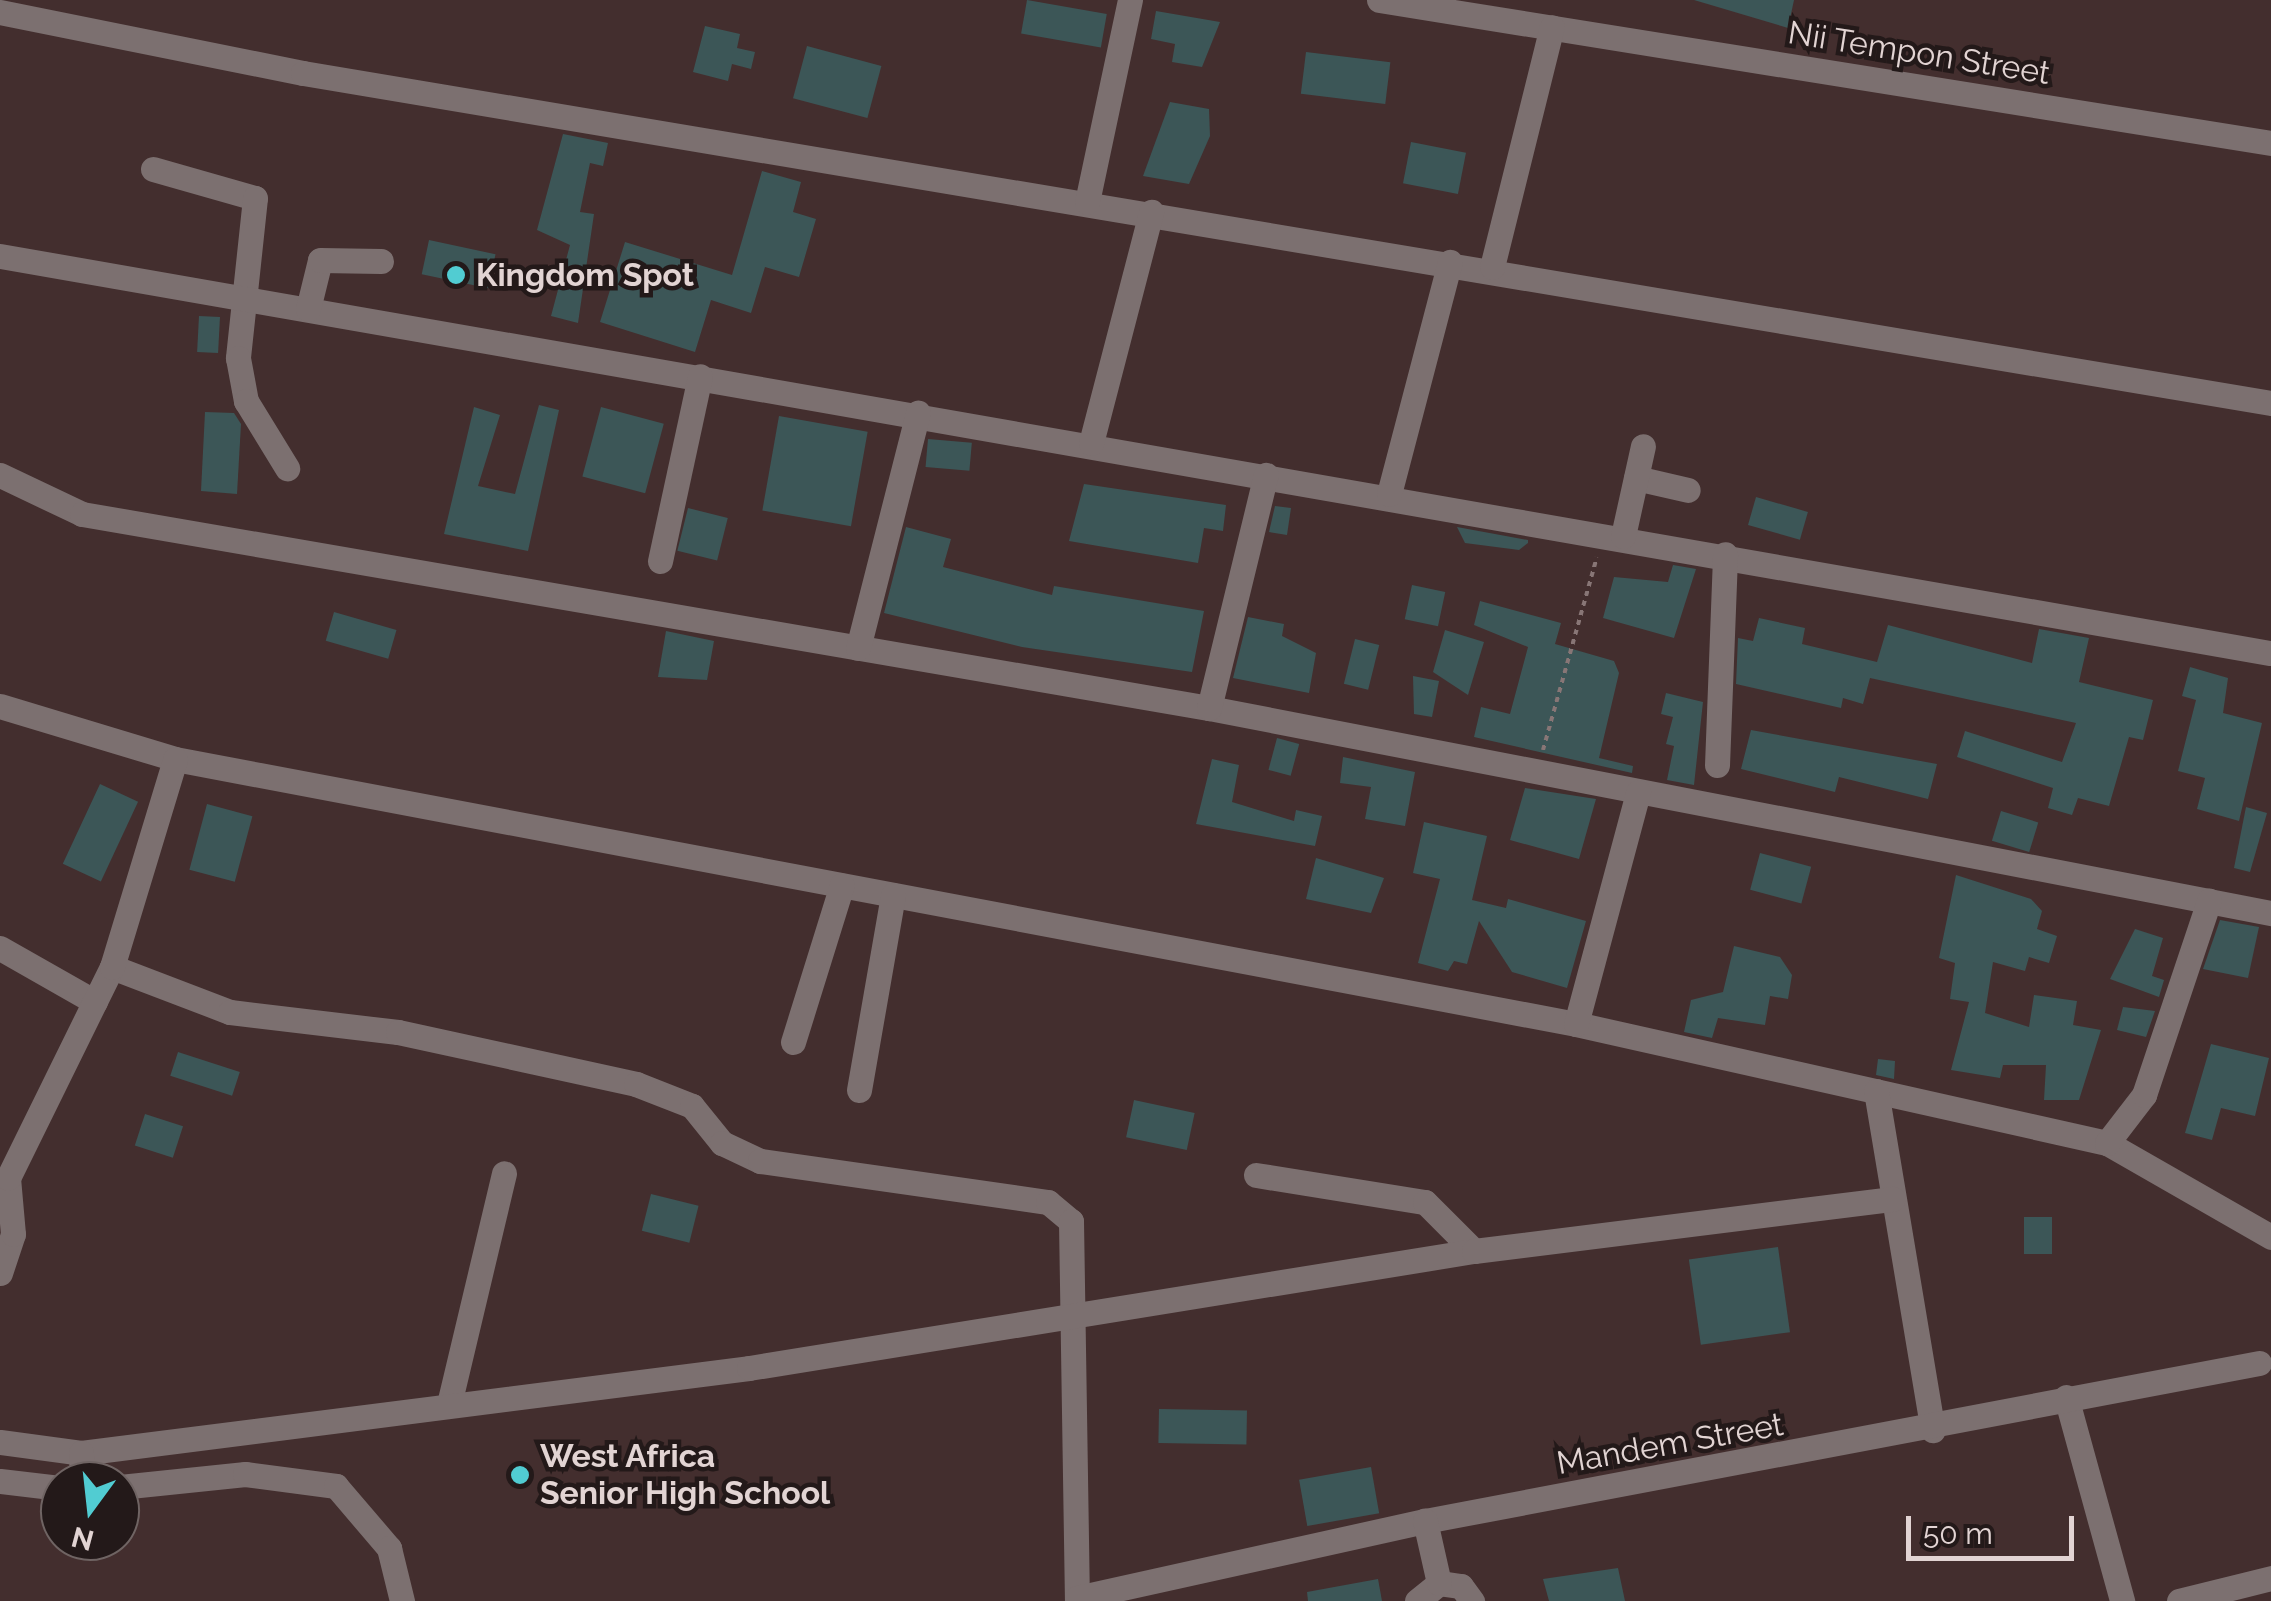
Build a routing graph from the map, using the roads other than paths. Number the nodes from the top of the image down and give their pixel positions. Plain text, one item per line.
1 (1130, 0) edge
2 (1379, 0) edge
3 (0, 12) edge
4 (1552, 27) junction
5 (2271, 143) edge
6 (152, 169) dead end
7 (1087, 202) junction
8 (1151, 212) junction
9 (0, 256) edge
10 (382, 261) dead end
11 (1450, 262) junction
12 (1492, 267) junction
13 (244, 298) junction
14 (308, 309) junction
15 (700, 376) junction
16 (2271, 403) edge
17 (918, 413) junction
18 (1091, 442) junction
19 (1643, 446) dead end
20 (287, 468) dead end
21 (0, 474) edge
22 (1266, 476) junction
23 (1636, 478) junction
24 (1688, 490) dead end
25 (1390, 494) junction
26 (1614, 534) junction
27 (1724, 554) junction
28 (660, 561) dead end
29 (858, 648) junction
30 (2271, 653) edge
31 (0, 706) edge
32 (1209, 708) junction
33 (175, 760) junction
34 (1718, 764) dead end
35 (1638, 792) junction
36 (842, 885) junction
37 (893, 895) junction
38 (2209, 901) junction
39 (2271, 912) edge
40 (0, 948) edge
41 (112, 967) junction
42 (95, 1002) junction
43 (1576, 1024) junction
44 (793, 1042) dead end
45 (859, 1090) dead end
46 (1876, 1090) junction
47 (2107, 1143) junction
48 (504, 1174) dead end
49 (1256, 1175) dead end
50 (1893, 1199) junction
51 (2271, 1238) edge
52 (1474, 1251) junction
53 (0, 1273) edge
54 (1074, 1313) junction
55 (2259, 1363) dead end
56 (2066, 1397) junction
57 (450, 1400) junction
58 (1933, 1430) junction
59 (0, 1442) edge
60 (81, 1452) junction
61 (81, 1461) edge
62 (0, 1480) edge
63 (40, 1485) edge
64 (140, 1485) edge
65 (1425, 1521) junction
66 (2271, 1578) edge
67 (1439, 1584) junction
68 (1077, 1599) edge
69 (402, 1601) edge
70 (1417, 1601) edge
71 (1472, 1601) edge
72 (2122, 1601) edge
73 (2180, 1601) edge

1 - 7 street
2 - 4 street, Nii Tempon Street
3 - 7 street
4 - 5 street, Nii Tempon Street
4 - 12 street
6 - 13 street
7 - 8 street
8 - 11 street
8 - 18 street
9 - 13 street
10 - 14 street
11 - 12 street
11 - 25 street
12 - 16 street
13 - 14 street
13 - 20 street
14 - 15 street
15 - 17 street
15 - 28 street
17 - 18 street
17 - 29 street
18 - 22 street
19 - 23 street
21 - 29 street
22 - 25 street
22 - 32 street
23 - 24 street
23 - 26 street
25 - 26 street
26 - 27 street
27 - 30 street
27 - 34 street
29 - 32 street
31 - 33 street
32 - 35 street
33 - 36 street
33 - 41 street
35 - 38 street
35 - 43 street
36 - 37 street
36 - 44 street
37 - 43 street
37 - 45 street
38 - 39 street
38 - 47 street
40 - 42 street
41 - 42 street
41 - 54 street
42 - 53 street
43 - 46 street
46 - 47 street
46 - 50 street
47 - 51 street
48 - 57 street
49 - 52 street
50 - 52 street
50 - 58 street
52 - 54 street
54 - 57 street
54 - 68 street
55 - 56 street, Mandem Street
56 - 58 street, Mandem Street
56 - 72 street
57 - 60 street
58 - 65 street, Mandem Street
59 - 60 street
60 - 61 street
62 - 63 street
64 - 69 street
65 - 67 street
65 - 68 street, Mandem Street
66 - 73 street
67 - 70 street
67 - 71 street

